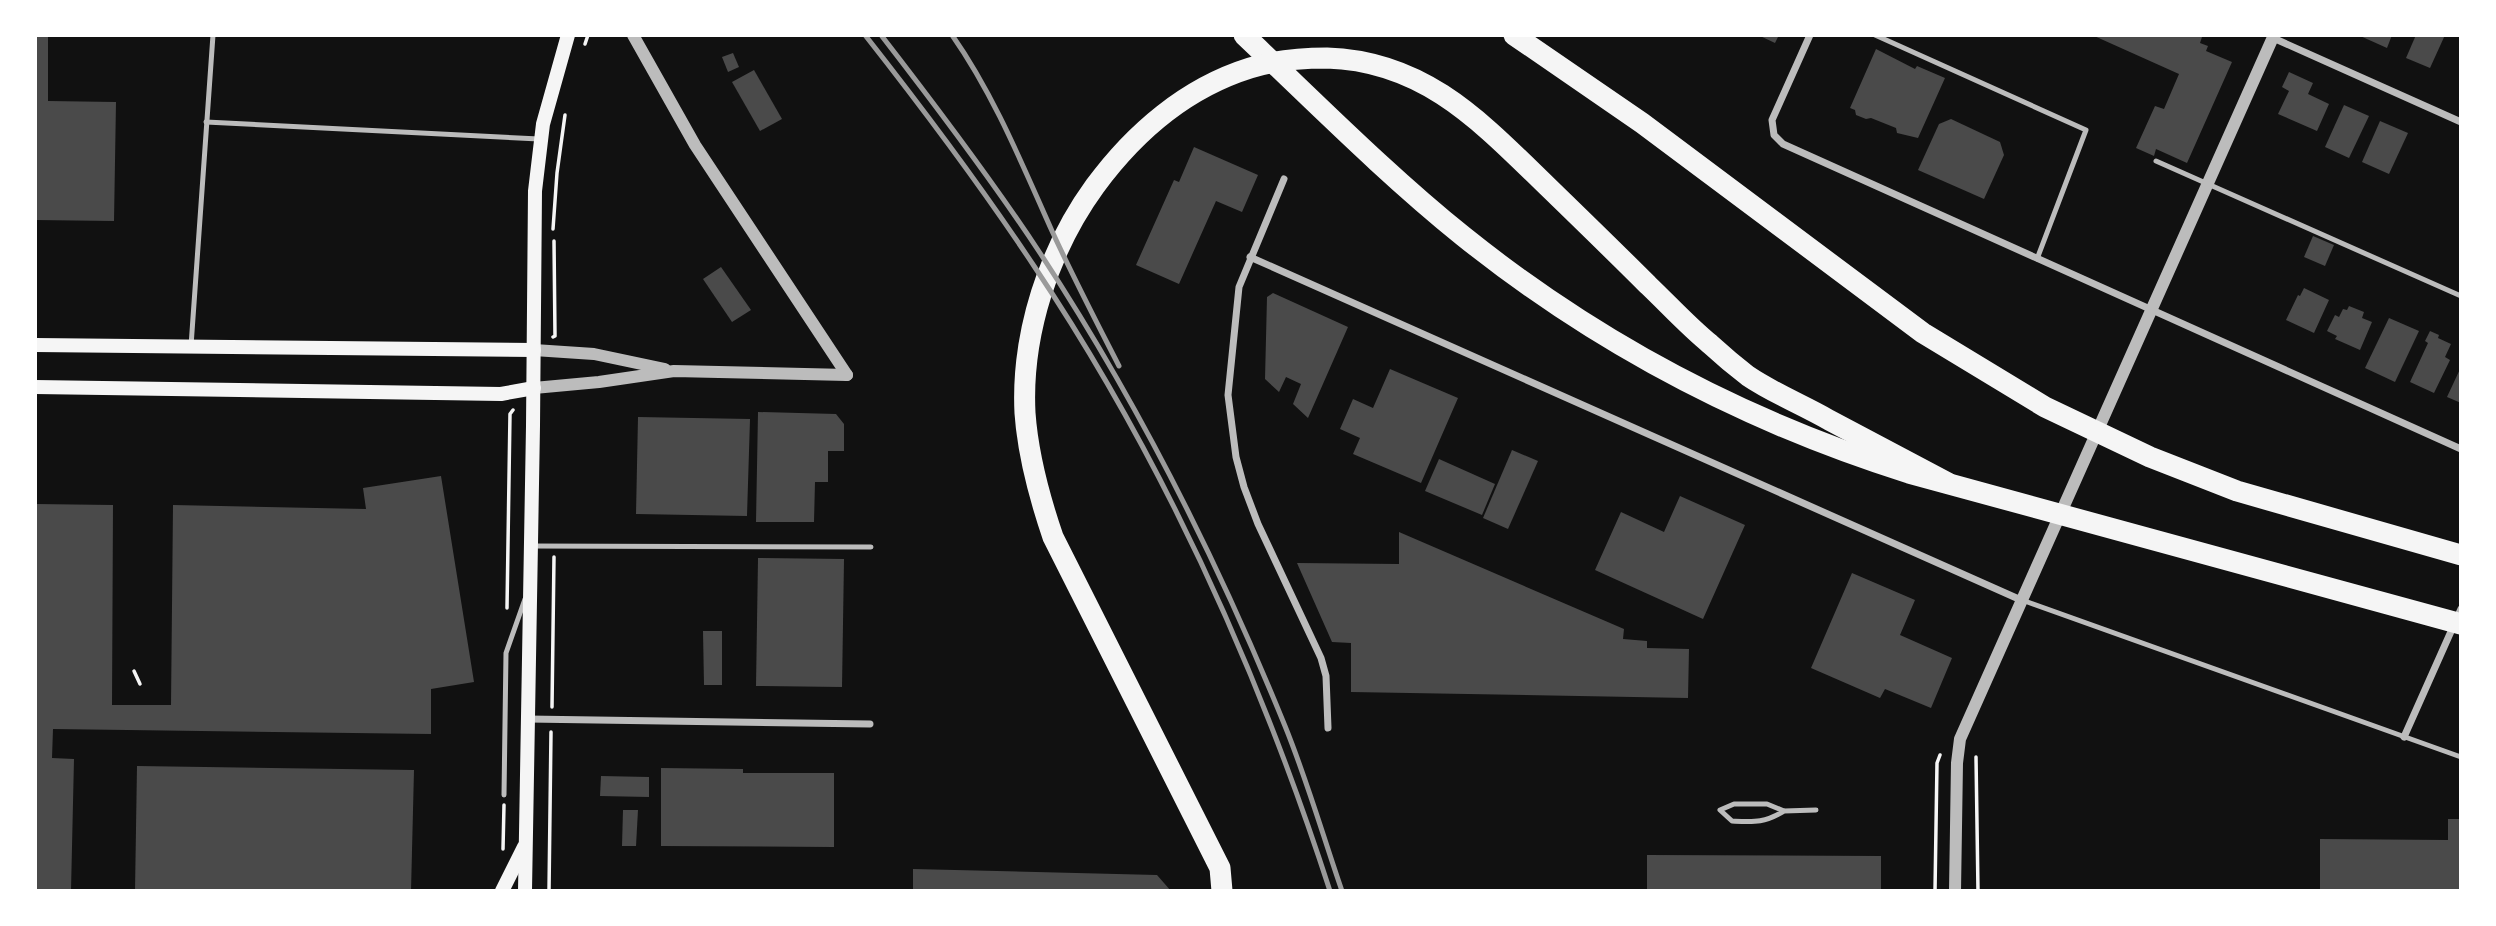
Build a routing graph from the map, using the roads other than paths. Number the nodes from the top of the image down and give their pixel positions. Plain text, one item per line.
1 (213, 35) edge
2 (568, 35) edge
3 (633, 35) edge
4 (1244, 35) edge
5 (1514, 35) edge
6 (1810, 35) edge
7 (1875, 35) edge
8 (2271, 36) edge
9 (206, 122) junction
10 (2461, 122) edge
11 (540, 139) junction
12 (2156, 161) dead end
13 (1284, 179) dead end
14 (2208, 183) junction
15 (1250, 257) junction
16 (2037, 259) junction
17 (2461, 296) edge
18 (2150, 311) junction
19 (35, 345) edge
20 (191, 346) junction
21 (534, 350) junction
22 (674, 371) junction
23 (35, 387) edge
24 (534, 388) junction
25 (2461, 449) edge
26 (1948, 484) junction
27 (531, 546) junction
28 (871, 547) dead end
29 (2459, 554) edge
30 (530, 583) junction
31 (2021, 600) junction
32 (2461, 609) edge
33 (2461, 624) edge
34 (528, 719) junction
35 (870, 724) dead end
36 (1328, 728) dead end
37 (2404, 737) junction
38 (2461, 757) edge
39 (504, 796) road end
40 (1816, 810) dead end
41 (1784, 811) junction
42 (526, 843) junction
43 (502, 891) edge
44 (525, 891) edge
45 (1222, 891) edge
46 (1955, 891) edge

1 - 9 lane
2 - 11 main road
3 - 22 street
4 - 26 highway
5 - 29 highway
6 - 16 street
7 - 16 lane
8 - 10 street
8 - 14 street
9 - 11 lane
9 - 20 lane
11 - 21 main road
12 - 14 lane
13 - 15 street
14 - 17 lane
14 - 18 street
15 - 31 street
15 - 36 street
16 - 18 street
18 - 25 street
18 - 31 street
19 - 20 main road
20 - 21 main road
21 - 22 street
21 - 24 main road
22 - 24 street
23 - 24 main road
24 - 27 main road
26 - 33 highway
26 - 45 highway
27 - 28 lane
27 - 30 main road
30 - 34 main road
30 - 39 lane
31 - 37 lane
31 - 46 street
32 - 37 street
34 - 35 street
34 - 42 main road
37 - 38 lane
40 - 41 lane
41 - 41 lane
42 - 43 main road
42 - 44 main road

